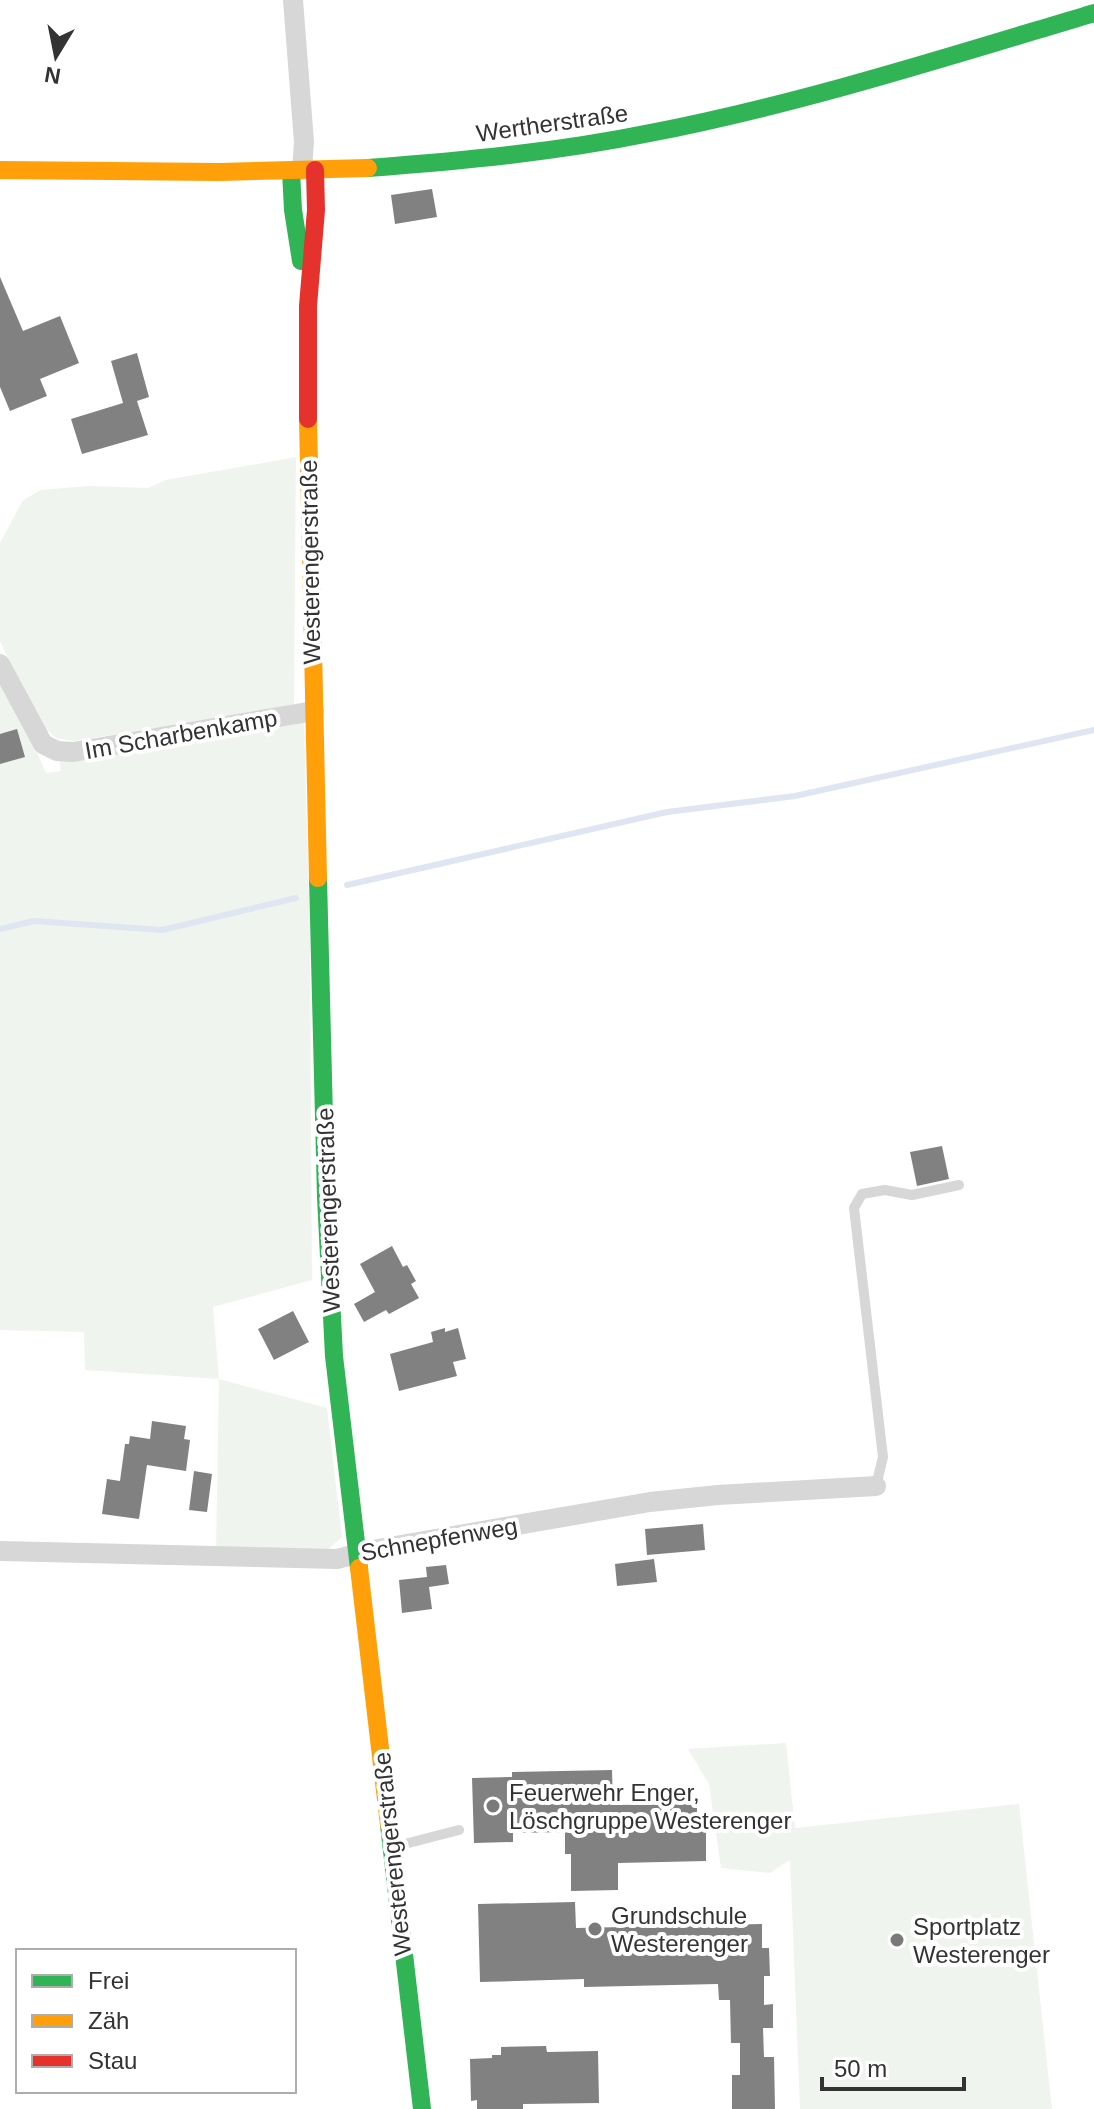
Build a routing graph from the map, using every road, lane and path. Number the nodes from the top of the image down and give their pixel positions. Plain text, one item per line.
1 (293, 0) edge
2 (1094, 13) edge
3 (0, 170) edge
4 (303, 170) junction
5 (0, 664) edge
6 (314, 711) junction
7 (959, 1185) dead end
8 (876, 1486) joint
9 (0, 1551) edge
10 (359, 1552) junction
11 (459, 1830) dead end
12 (391, 1847) junction
13 (422, 2109) edge

1 - 4 street, Westerengerstraße
2 - 4 street, Wertherstraße
3 - 4 street, Wertherstraße
4 - 6 street, Westerengerstraße
5 - 6 street, Im Scharbenkamp
6 - 10 street, Westerengerstraße
7 - 8 lane
8 - 10 street, Schnepfenweg
9 - 10 street, Schnepfenweg
10 - 12 street, Westerengerstraße
11 - 12 lane
12 - 13 street, Westerengerstraße

